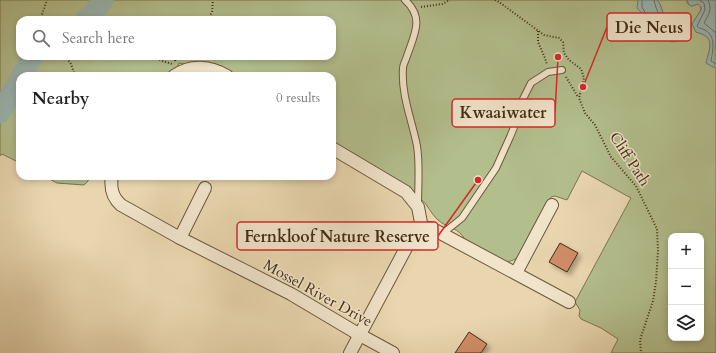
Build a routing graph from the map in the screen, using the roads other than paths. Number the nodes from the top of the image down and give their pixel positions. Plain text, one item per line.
1 (405, 0) edge
2 (174, 70) edge
3 (562, 70) road end
4 (218, 72) edge
5 (336, 150) edge
6 (112, 180) edge
7 (205, 188) dead end
8 (552, 205) dead end
9 (418, 207) junction
10 (422, 228) junction
11 (442, 234) junction
12 (180, 238) junction
13 (516, 273) junction
14 (569, 302) dead end
15 (360, 335) junction
16 (350, 353) edge
17 (393, 353) edge

1 - 9 lane
2 - 4 street
3 - 11 lane
5 - 9 street
6 - 12 street, Mossel River Drive
7 - 12 street
8 - 13 street
9 - 10 street
10 - 11 street
10 - 15 street
11 - 13 street
12 - 15 street, Mossel River Drive
13 - 14 street
15 - 16 street
15 - 17 street, Mossel River Drive

